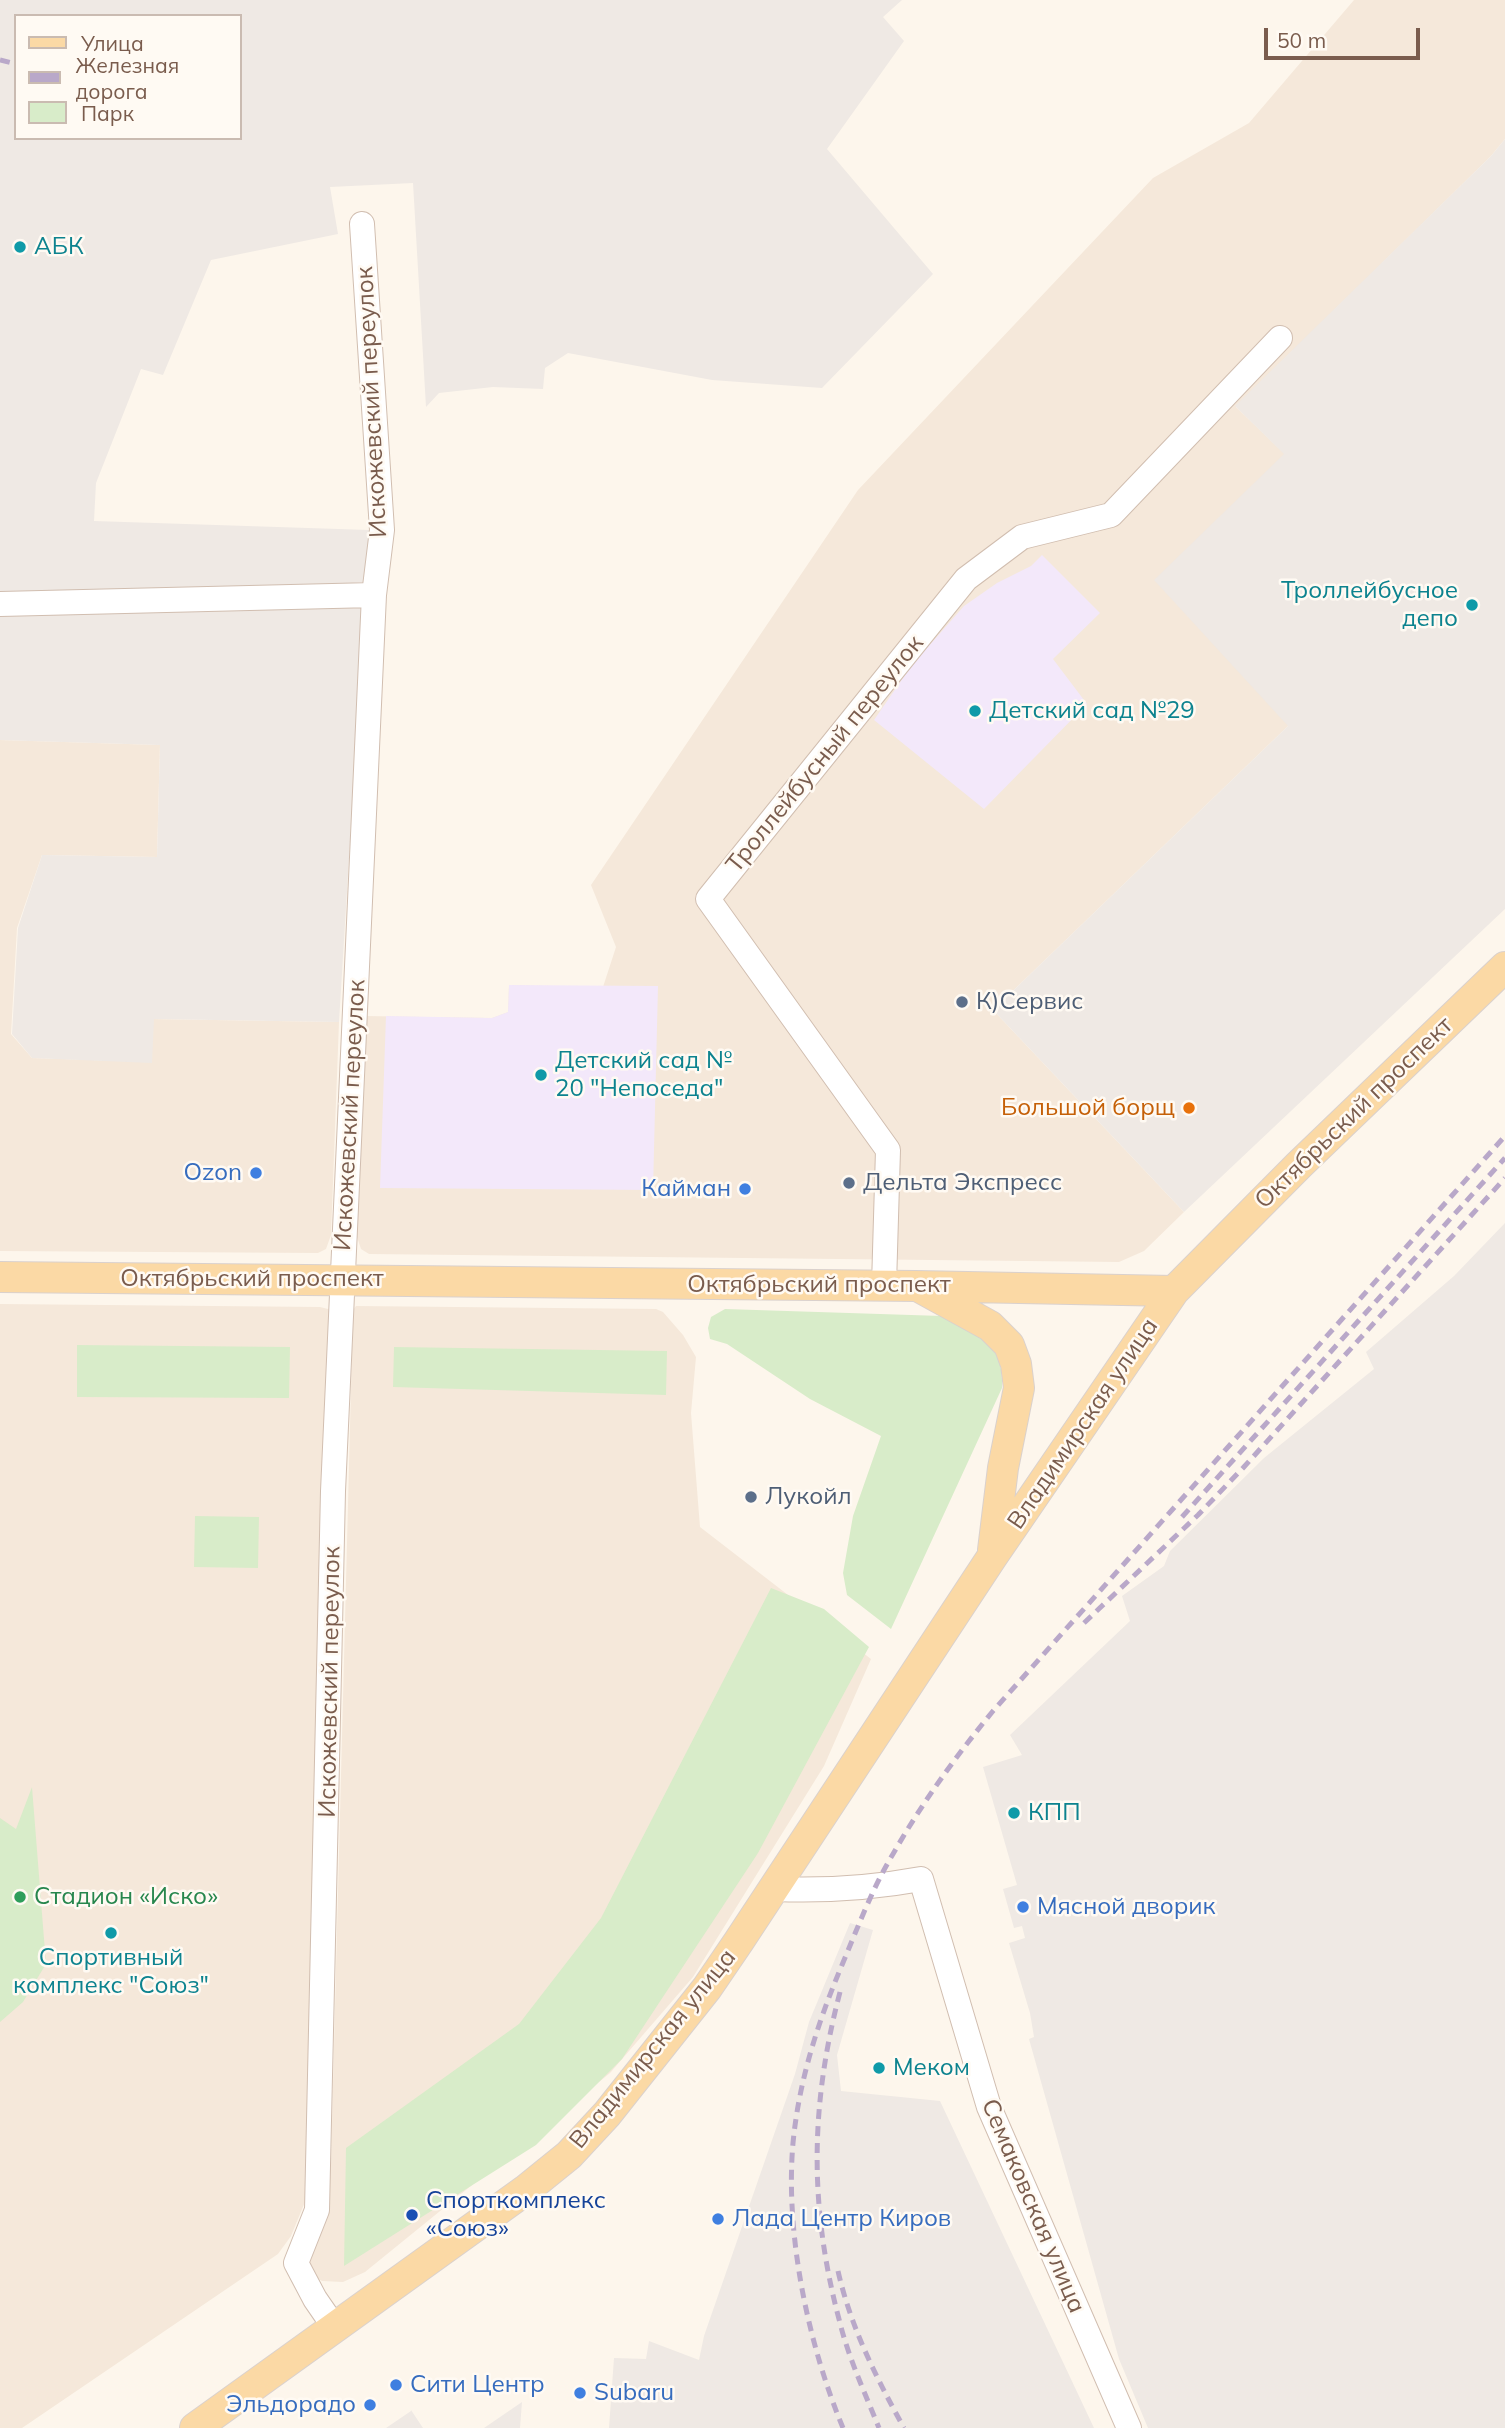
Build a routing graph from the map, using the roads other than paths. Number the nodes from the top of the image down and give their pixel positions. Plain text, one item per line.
1 (362, 224) dead end
2 (1280, 338) dead end
3 (374, 595) junction
4 (0, 604) edge
5 (1505, 967) edge
6 (0, 1278) edge
7 (342, 1279) junction
8 (884, 1285) junction
9 (916, 1286) junction
10 (1174, 1292) junction
11 (992, 1557) junction
12 (775, 1889) junction
13 (335, 2328) junction
14 (195, 2428) edge
15 (1129, 2428) edge

1 - 3 street, Искожевский переулок
2 - 8 street, Троллейбусный переулок
3 - 4 street
3 - 7 street, Искожевский переулок
5 - 10 main road, Октябрьский проспект
6 - 7 main road, Октябрьский проспект
7 - 8 main road, Октябрьский проспект
7 - 13 street, Искожевский переулок
8 - 9 main road, Октябрьский проспект
9 - 10 main road, Октябрьский проспект
9 - 11 main road, Владимирская улица
10 - 11 main road, Владимирская улица
11 - 12 main road, Владимирская улица
12 - 13 main road, Владимирская улица
12 - 15 street, Семаковская улица
13 - 14 main road, Владимирская улица

